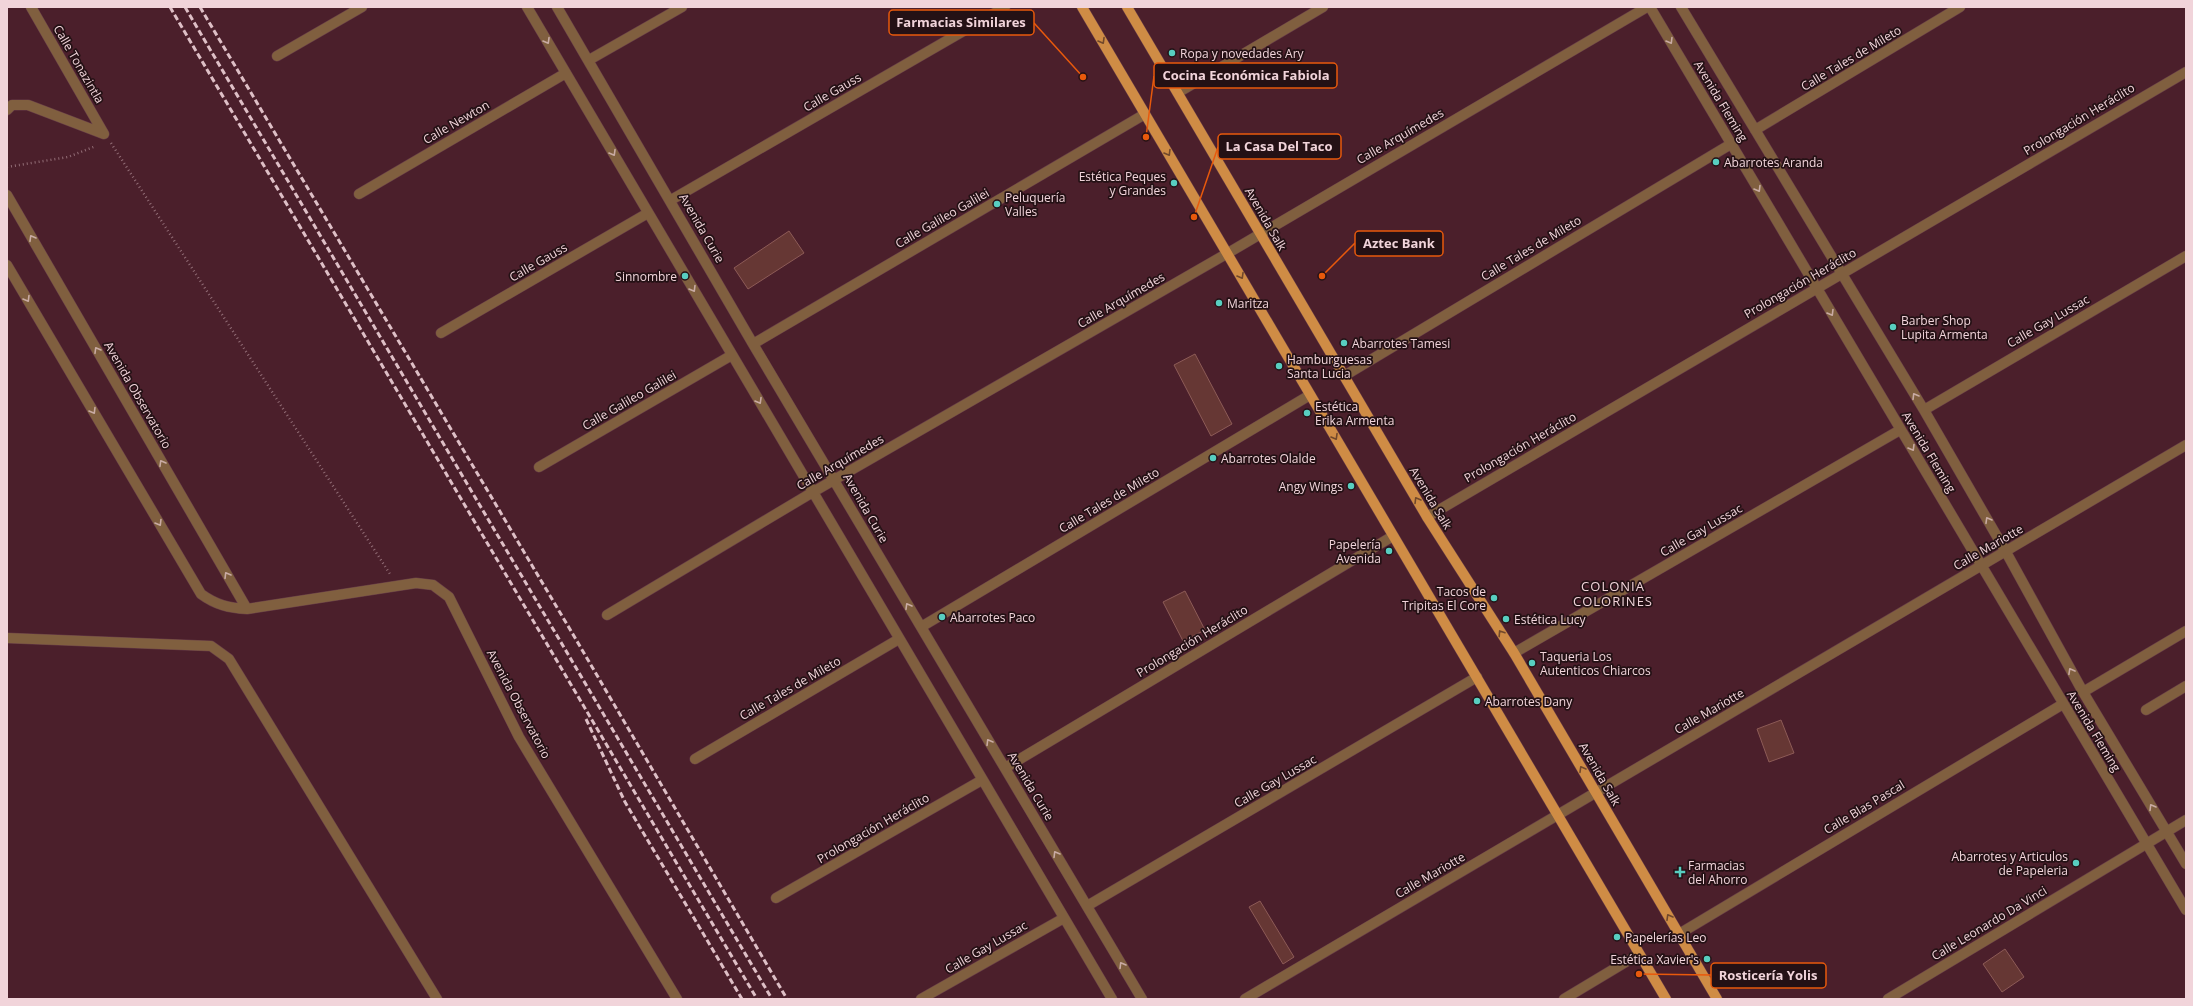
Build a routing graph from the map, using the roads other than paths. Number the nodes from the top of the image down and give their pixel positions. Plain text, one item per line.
1 (31, 7) edge
2 (362, 7) edge
3 (527, 7) edge
4 (557, 7) edge
5 (682, 7) edge
6 (1005, 7) edge
7 (1082, 7) edge
8 (1127, 7) edge
9 (1323, 7) edge
10 (1647, 7) edge
11 (1650, 7) edge
12 (1681, 7) edge
13 (1960, 7) edge
14 (277, 56) dead end
15 (589, 60) junction
16 (2186, 72) edge
17 (566, 73) junction
18 (1179, 92) junction
19 (7, 110) edge
20 (1145, 114) junction
21 (1756, 130) junction
22 (1731, 144) junction
23 (359, 194) dead end
24 (7, 195) edge
25 (671, 200) junction
26 (648, 213) junction
27 (1259, 233) junction
28 (1228, 253) junction
29 (2186, 256) edge
30 (7, 265) edge
31 (1842, 274) junction
32 (1817, 289) junction
33 (441, 333) dead end
34 (753, 344) junction
35 (732, 355) junction
36 (1344, 376) junction
37 (1310, 395) junction
38 (1924, 410) junction
39 (1900, 430) junction
40 (2186, 445) edge
41 (539, 467) dead end
42 (834, 480) junction
43 (813, 492) junction
44 (1427, 517) junction
45 (1393, 536) junction
46 (2006, 552) junction
47 (1982, 566) junction
48 (248, 608) junction
49 (607, 615) dead end
50 (921, 627) junction
51 (2186, 631) edge
52 (7, 638) edge
53 (899, 639) junction
54 (1514, 653) junction
55 (1476, 677) junction
56 (2186, 686) edge
57 (2083, 692) junction
58 (2063, 704) junction
59 (2146, 710) dead end
60 (695, 759) dead end
61 (1005, 768) junction
62 (982, 780) junction
63 (1596, 792) junction
64 (1558, 815) junction
65 (2186, 820) edge
66 (2166, 832) junction
67 (2146, 843) junction
68 (2186, 864) edge
69 (776, 898) dead end
70 (1087, 906) junction
71 (2186, 910) edge
72 (1064, 918) junction
73 (1679, 934) junction
74 (1639, 954) junction
75 (437, 999) edge
76 (677, 999) edge
77 (921, 999) edge
78 (1112, 999) edge
79 (1142, 999) edge
80 (1245, 999) edge
81 (1564, 999) edge
82 (1666, 999) edge
83 (1718, 999) edge
84 (1888, 999) edge

1 - 19 street, Calle Tonazintla
2 - 14 street
3 -> 17 street
4 - 15 street, Avenida Curie
5 - 15 street
6 - 25 street, Calle Gauss
7 -> 20 main road
8 - 18 main road, Avenida Salk
9 - 18 street
10 - 27 street, Calle Arquímedes
11 -> 22 street, Avenida Fleming
12 - 21 street, Avenida Fleming
13 - 21 street, Calle Tales de Mileto
15 - 25 street, Avenida Curie
16 - 31 street, Prolongación Heráclito
17 - 23 street, Calle Newton
17 -> 26 street
18 - 27 main road, Avenida Salk
20 -> 28 main road
20 - 34 street, Calle Galileo Galilei
21 - 31 street, Avenida Fleming
22 -> 32 street, Avenida Fleming
22 - 36 street, Calle Tales de Mileto
48 -> 24 street, Avenida Observatorio
25 - 34 street, Avenida Curie
26 - 33 street, Calle Gauss
26 -> 35 street
27 - 28 street, Calle Arquímedes
27 - 36 main road, Avenida Salk
28 -> 37 main road
28 - 42 street, Calle Arquímedes
29 - 38 street, Calle Gay Lussac
30 -> 48 street, Avenida Observatorio
31 - 32 street, Prolongación Heráclito
38 -> 31 street, Avenida Fleming
32 -> 39 street, Avenida Fleming
32 - 44 street, Prolongación Heráclito
34 - 42 street, Avenida Curie
35 - 41 street, Calle Galileo Galilei
35 -> 43 street
44 -> 36 main road, Avenida Salk
37 -> 45 main road
37 - 50 street, Calle Tales de Mileto
46 -> 38 street, Avenida Fleming
39 -> 47 street, Avenida Fleming
39 - 54 street, Calle Gay Lussac
40 - 46 street, Calle Mariotte
42 - 43 street, Calle Arquímedes
50 -> 42 street, Avenida Curie
43 - 49 street, Calle Arquímedes
43 - 53 street
54 -> 44 main road, Avenida Salk
45 - 55 main road
45 - 61 street, Prolongación Heráclito
46 - 47 street, Calle Mariotte
57 -> 46 street, Avenida Fleming
47 - 58 street, Avenida Fleming
47 - 63 street, Calle Mariotte
48 - 76 street, Avenida Observatorio
61 -> 50 street, Avenida Curie
51 - 57 street
52 - 75 street
53 - 60 street, Calle Tales de Mileto
53 - 62 street
63 -> 54 main road, Avenida Salk
55 - 64 main road
55 - 70 street, Calle Gay Lussac
56 - 59 street
66 -> 57 street, Avenida Fleming
58 - 67 street, Avenida Fleming
58 - 73 street, Calle Blas Pascal
70 -> 61 street, Avenida Curie
62 - 69 street, Prolongación Heráclito
62 - 72 street
63 - 64 street, Calle Mariotte
73 -> 63 main road, Avenida Salk
64 - 74 main road
64 - 80 street, Calle Mariotte
65 - 66 street, Calle Leonardo Da Vinci
66 - 67 street, Calle Leonardo Da Vinci
66 - 68 street, Avenida Fleming
67 - 71 street, Avenida Fleming
67 - 84 street, Calle Leonardo Da Vinci
79 -> 70 street, Avenida Curie
72 - 77 street, Calle Gay Lussac
72 - 78 street
73 - 83 main road, Avenida Salk
74 - 81 street
74 - 82 main road

